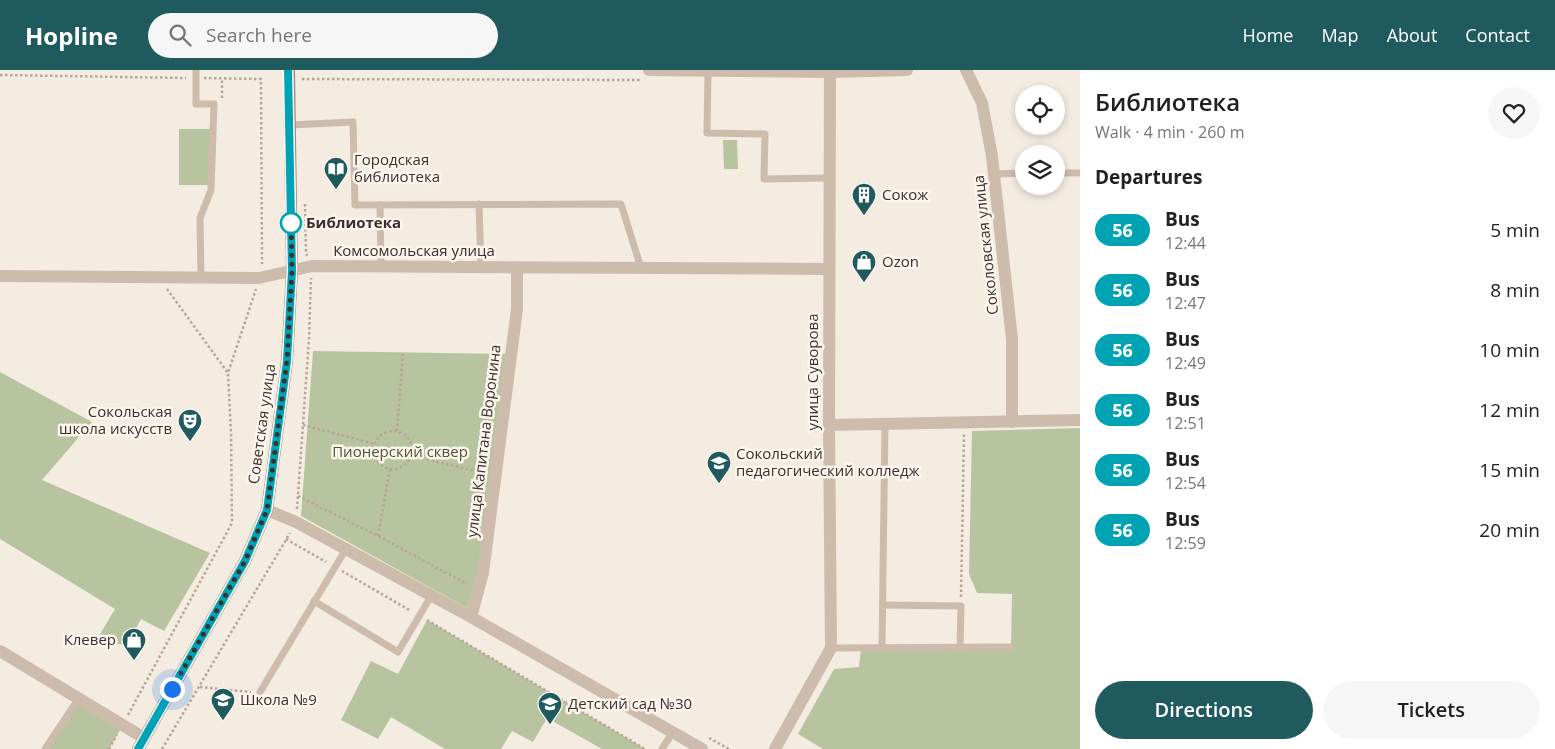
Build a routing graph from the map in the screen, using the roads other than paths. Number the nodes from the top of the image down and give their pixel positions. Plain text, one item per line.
1 (196, 70) edge
2 (288, 70) edge
3 (649, 70) edge
4 (907, 70) edge
5 (966, 70) edge
6 (708, 71) edge
7 (830, 71) edge
8 (290, 125) junction
9 (1080, 172) edge
10 (1065, 173) edge
11 (994, 174) junction
12 (1015, 174) edge
13 (830, 178) junction
14 (479, 204) junction
15 (380, 205) junction
16 (382, 267) junction
17 (481, 268) junction
18 (517, 268) junction
19 (641, 268) junction
20 (829, 269) junction
21 (292, 271) junction
22 (0, 276) edge
23 (201, 278) junction
24 (1080, 420) edge
25 (1012, 422) junction
26 (885, 424) junction
27 (829, 425) junction
28 (267, 510) junction
29 (346, 549) junction
30 (431, 596) junction
31 (314, 601) junction
32 (882, 605) junction
33 (471, 617) junction
34 (831, 648) junction
35 (882, 648) junction
36 (960, 648) junction
37 (1011, 648) dead end
38 (0, 652) edge
39 (260, 692) road end
40 (79, 698) junction
41 (673, 732) junction
42 (141, 743) edge
43 (45, 749) edge
44 (662, 749) edge
45 (702, 749) edge
46 (775, 749) edge

1 - 23 lane
2 - 8 main road, Советская улица
3 - 6 street
4 - 7 street
5 - 11 street, Соколовская улица
6 - 7 street
6 - 13 lane
7 - 13 street, улица Суворова
8 - 15 lane
8 - 21 main road, Советская улица
9 - 10 lane
11 - 12 lane
11 - 25 street, Соколовская улица
13 - 20 street, улица Суворова
14 - 15 lane
14 - 17 lane
14 - 19 lane
15 - 16 lane
16 - 17 street, Комсомольская улица
16 - 21 street, Комсомольская улица
17 - 18 street, Комсомольская улица
18 - 19 street, Комсомольская улица
18 - 33 street, улица Капитана Воронина
19 - 20 street, Комсомольская улица
20 - 27 street, улица Суворова
21 - 23 street, Комсомольская улица
21 - 28 main road, Советская улица
22 - 23 street, Комсомольская улица
24 - 25 street
25 - 26 street
26 - 27 street
26 - 32 lane
27 - 34 street, улица Суворова
28 - 29 street
28 - 42 main road, Советская улица
29 - 30 street
29 - 31 lane
30 - 31 lane
30 - 33 street
31 - 39 lane
32 - 35 lane
32 - 36 lane
33 - 41 street
34 - 35 lane
34 - 46 street, улица Суворова
35 - 36 lane
36 - 37 lane
38 - 40 street
40 - 42 street
40 - 43 lane
41 - 44 lane
41 - 45 street

